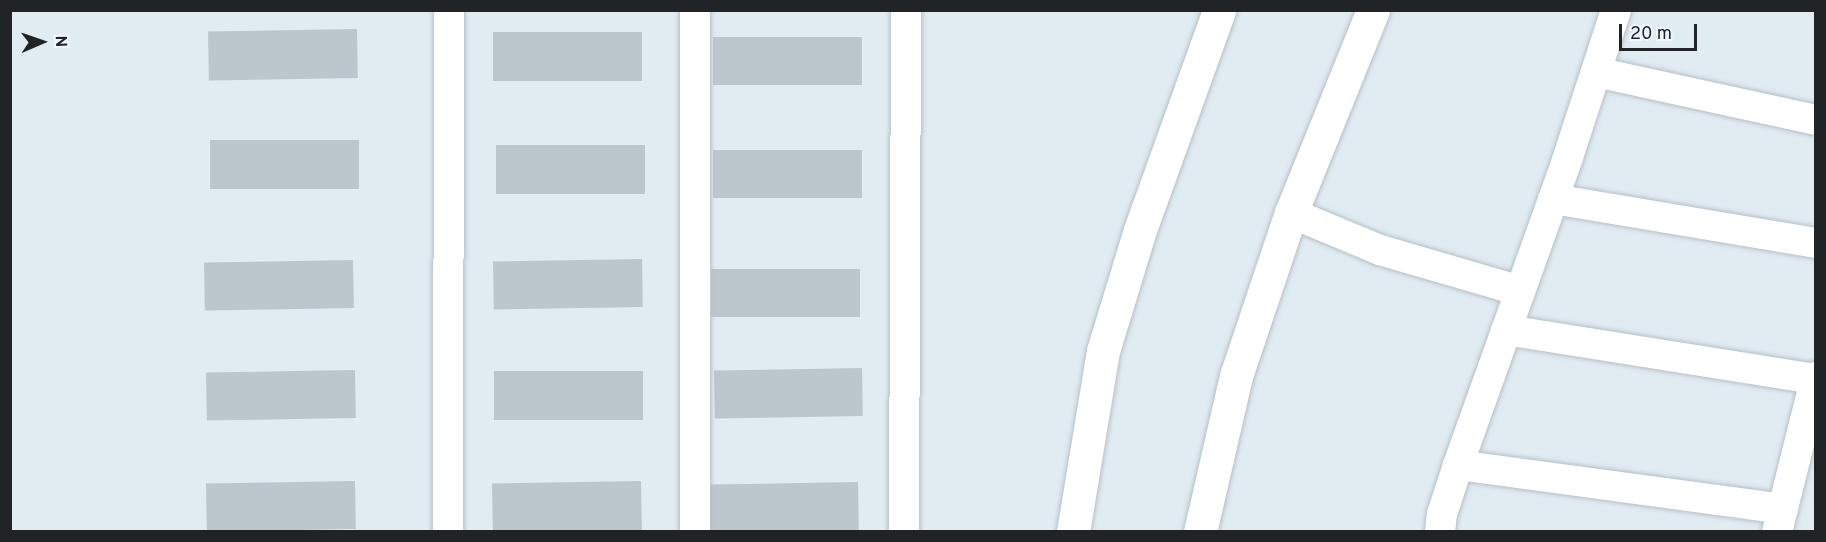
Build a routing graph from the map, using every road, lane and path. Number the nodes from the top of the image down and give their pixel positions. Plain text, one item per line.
1 (449, 10) edge
2 (695, 10) edge
3 (906, 10) edge
4 (1219, 10) edge
5 (1373, 10) edge
6 (1616, 10) edge
7 (1596, 72) junction
8 (1815, 120) edge
9 (1553, 199) junction
10 (1291, 213) junction
11 (1815, 243) edge
12 (1520, 291) junction
13 (1506, 330) junction
14 (1815, 378) edge
15 (1458, 465) junction
16 (1780, 520) edge
17 (448, 531) edge
18 (695, 531) edge
19 (904, 531) edge
20 (1073, 531) edge
21 (1200, 531) edge
22 (1440, 531) edge

1 - 17 street
2 - 18 street
3 - 19 street
4 - 20 main road
5 - 10 main road
6 - 7 street
7 - 8 street
7 - 9 street
9 - 11 street
9 - 12 street
10 - 12 street
10 - 21 main road
12 - 13 street
13 - 14 street
13 - 15 street
14 - 16 street
15 - 16 street
15 - 22 street

